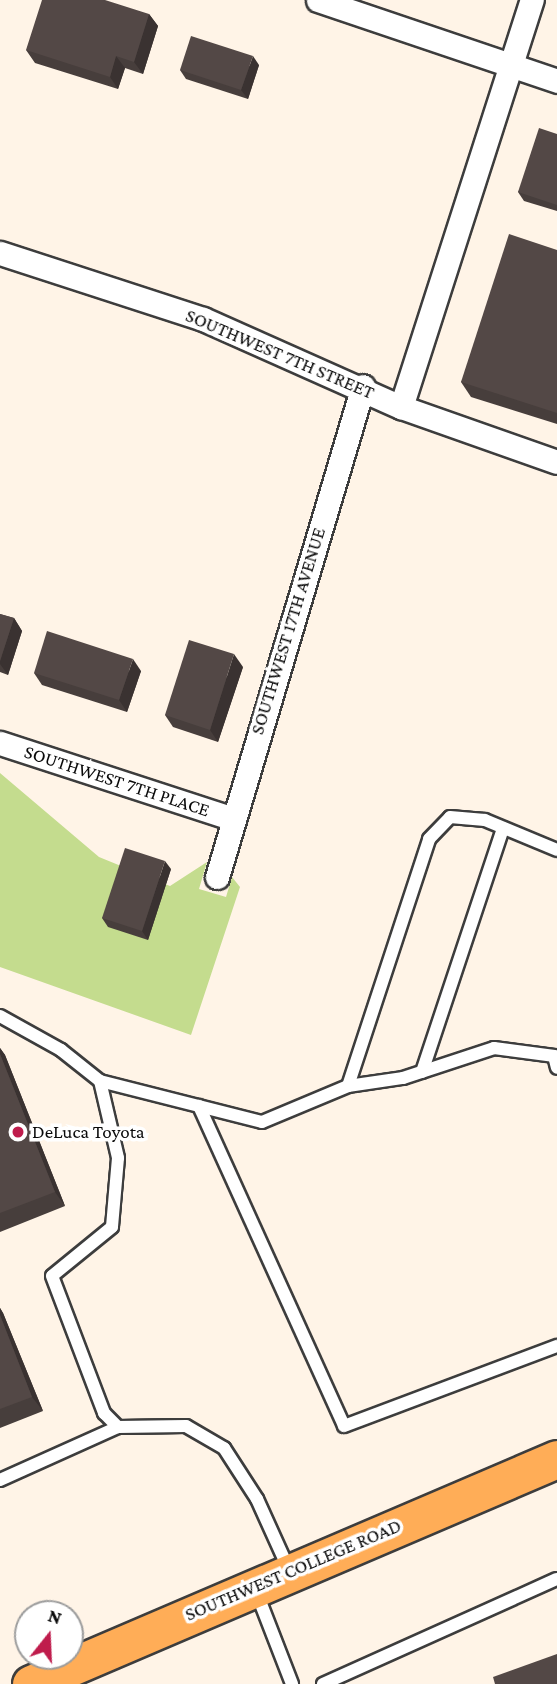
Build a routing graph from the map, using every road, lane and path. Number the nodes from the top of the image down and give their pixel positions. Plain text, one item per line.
1 (318, 0) edge
2 (532, 0) edge
3 (511, 66) junction
4 (557, 80) edge
5 (0, 253) edge
6 (363, 386) junction
7 (401, 407) junction
8 (557, 462) edge
9 (0, 743) edge
10 (234, 819) junction
11 (503, 828) junction
12 (557, 850) edge
13 (217, 877) dead end
14 (0, 1016) edge
15 (557, 1068) edge
16 (422, 1072) junction
17 (100, 1081) junction
18 (348, 1086) junction
19 (199, 1106) junction
20 (557, 1346) edge
21 (118, 1427) junction
22 (557, 1459) edge
23 (0, 1480) edge
24 (289, 1572) junction
25 (557, 1579) edge
26 (255, 1587) junction
27 (31, 1684) edge
28 (292, 1684) edge
29 (323, 1684) edge

1 - 3 street
2 - 3 street
3 - 4 street
3 - 7 street
5 - 6 street, SOUTHWEST 7TH STREET
6 - 7 street, SOUTHWEST 7TH STREET
6 - 10 street, SOUTHWEST 17TH AVENUE
7 - 8 street, SOUTHWEST 7TH STREET
9 - 10 street, SOUTHWEST 7TH PLACE
10 - 13 street, SOUTHWEST 17TH AVENUE
11 - 12 lane
11 - 16 lane
11 - 18 lane
14 - 17 lane
15 - 16 lane
16 - 18 lane
17 - 19 lane
17 - 21 lane
18 - 19 lane
19 - 20 lane
21 - 23 lane
21 - 24 lane
22 - 24 main road, SOUTHWEST COLLEGE ROAD
24 - 26 main road, SOUTHWEST COLLEGE ROAD
25 - 29 lane
26 - 27 main road, SOUTHWEST COLLEGE ROAD
26 - 28 lane

